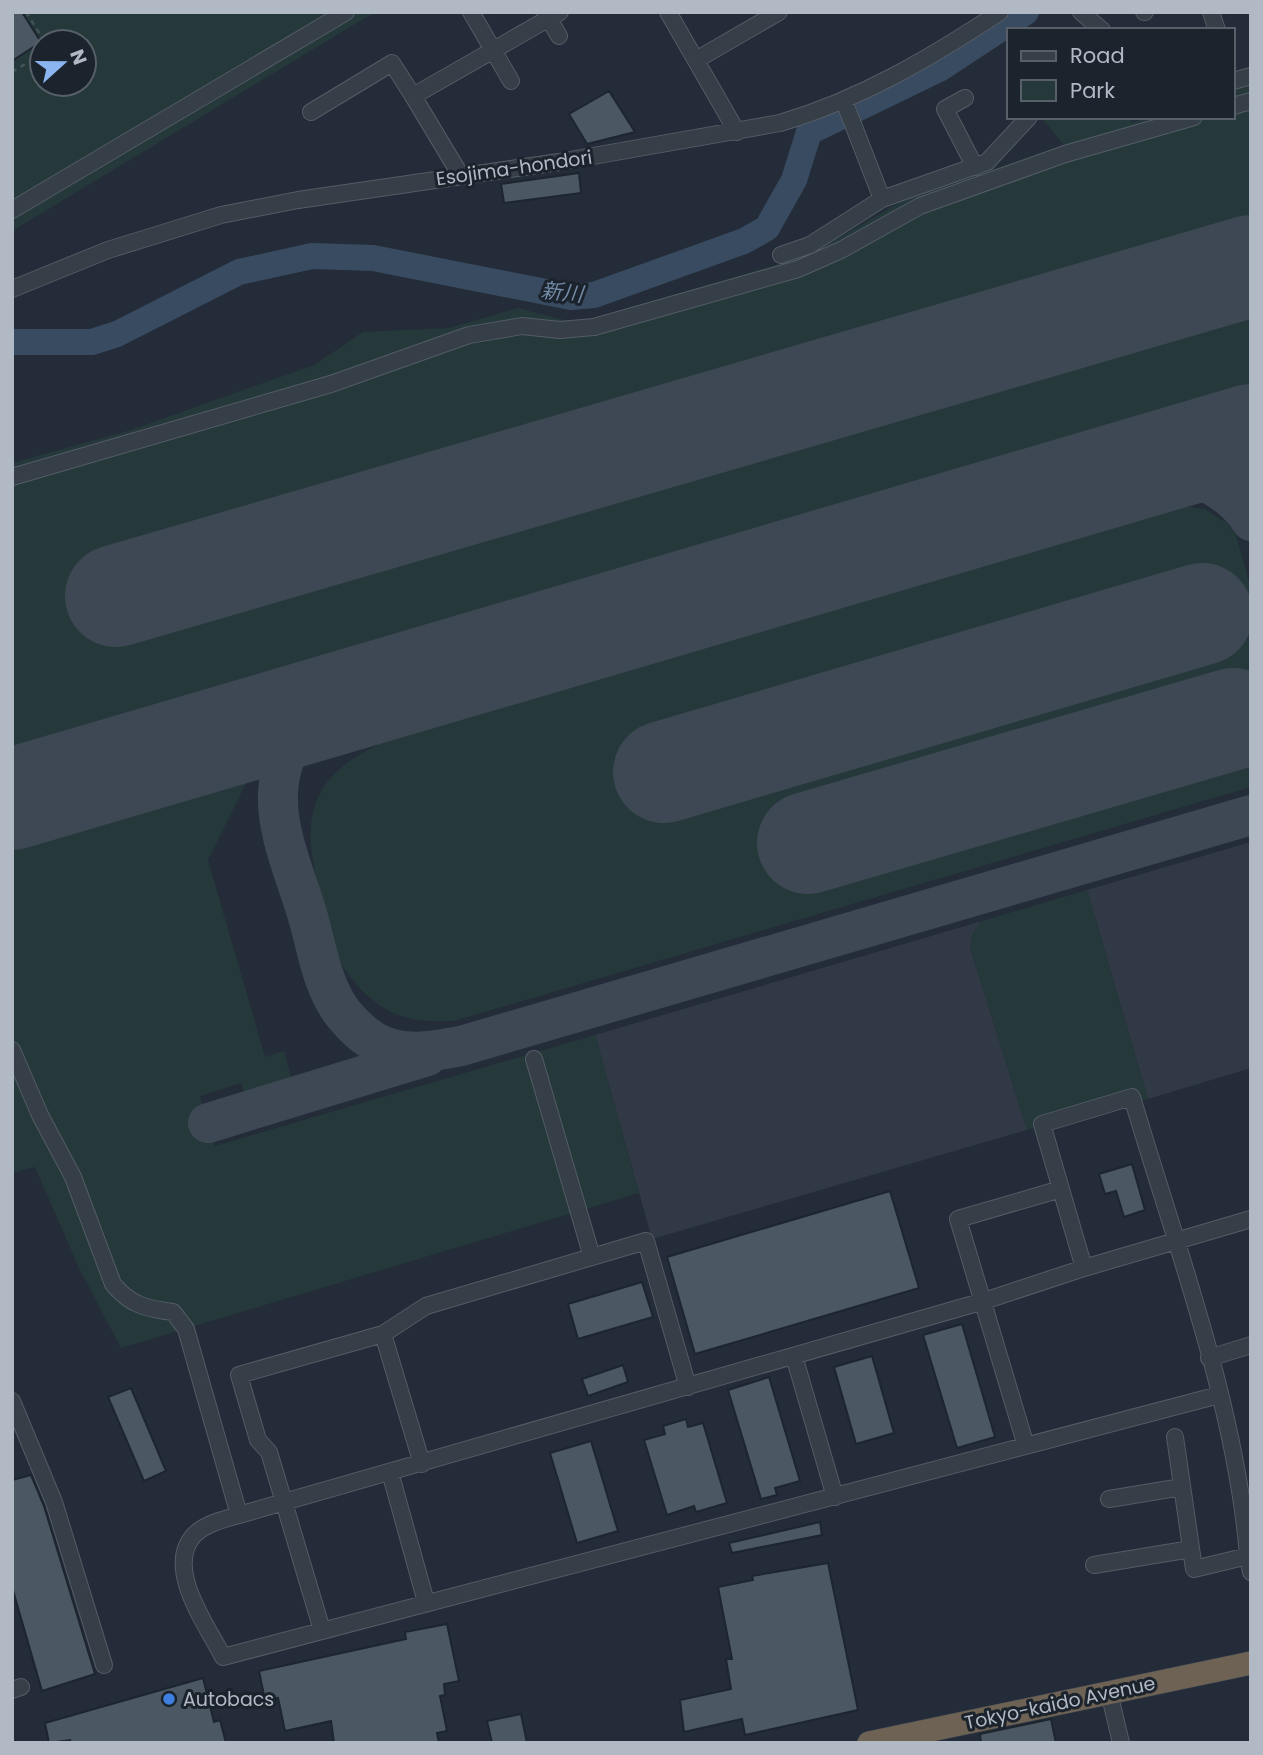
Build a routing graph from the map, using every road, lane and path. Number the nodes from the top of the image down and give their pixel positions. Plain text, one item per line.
1 (26, 12) edge
2 (346, 12) edge
3 (471, 12) edge
4 (668, 12) edge
5 (779, 12) edge
6 (1000, 12) edge
7 (1081, 12) edge
8 (551, 14) edge
9 (36, 28) edge
10 (1100, 28) edge
11 (559, 36) dead end
12 (493, 51) junction
13 (696, 60) junction
14 (28, 62) edge
15 (12, 72) edge
16 (511, 81) dead end
17 (413, 96) junction
18 (965, 98) dead end
19 (844, 101) junction
20 (311, 112) dead end
21 (1027, 119) edge
22 (1187, 119) edge
23 (737, 132) junction
24 (975, 167) junction
25 (461, 176) junction
26 (882, 199) junction
27 (12, 210) edge
28 (781, 255) dead end
29 (12, 289) edge
30 (12, 477) edge
31 (12, 1049) edge
32 (534, 1059) dead end
33 (1061, 1189) junction
34 (1251, 1219) edge
35 (1175, 1241) junction
36 (592, 1257) junction
37 (1084, 1268) junction
38 (984, 1301) junction
39 (383, 1334) junction
40 (1251, 1345) edge
41 (794, 1356) junction
42 (1209, 1358) junction
43 (688, 1387) junction
44 (1219, 1395) junction
45 (12, 1401) edge
46 (1175, 1437) dead end
47 (1026, 1446) junction
48 (422, 1464) junction
49 (390, 1472) junction
50 (1182, 1486) junction
51 (835, 1497) junction
52 (1108, 1499) dead end
53 (285, 1502) junction
54 (239, 1515) junction
55 (1191, 1549) junction
56 (1250, 1561) edge
57 (1094, 1565) dead end
58 (426, 1602) junction
59 (322, 1630) junction
60 (1251, 1663) edge
61 (104, 1665) dead end
62 (1109, 1692) junction
63 (869, 1743) edge
64 (1121, 1743) edge

1 - 9 path
2 - 27 street
3 - 12 street
4 - 13 street
5 - 13 street
6 - 19 street, Esojima-hondori
7 - 10 street
8 - 11 street
8 - 12 street
12 - 16 street
12 - 17 street
13 - 23 street
14 - 15 path
17 - 20 street
17 - 25 street
18 - 24 street
19 - 23 street, Esojima-hondori
19 - 26 street
21 - 24 street
22 - 30 street
23 - 25 street, Esojima-hondori
24 - 26 street
25 - 29 street, Esojima-hondori
26 - 28 street
31 - 54 street
32 - 36 street
33 - 35 street
33 - 37 street
33 - 38 street
34 - 35 street
35 - 37 street
35 - 42 street
36 - 39 street
36 - 43 street
37 - 38 street
38 - 41 street
38 - 47 street
39 - 48 street
39 - 53 street
40 - 42 street
41 - 43 street
41 - 51 street
42 - 44 street
43 - 48 street
44 - 47 street
44 - 56 street
45 - 61 street
46 - 50 street
47 - 51 street
48 - 49 street
49 - 53 street
49 - 58 street
50 - 52 street
50 - 55 street
51 - 58 street
53 - 54 street
53 - 59 street
54 - 59 street
55 - 56 street
55 - 57 street
58 - 59 street
60 - 62 highway, Tokyo-kaido Avenue
62 - 63 highway, Tokyo-kaido Avenue
62 - 64 street

